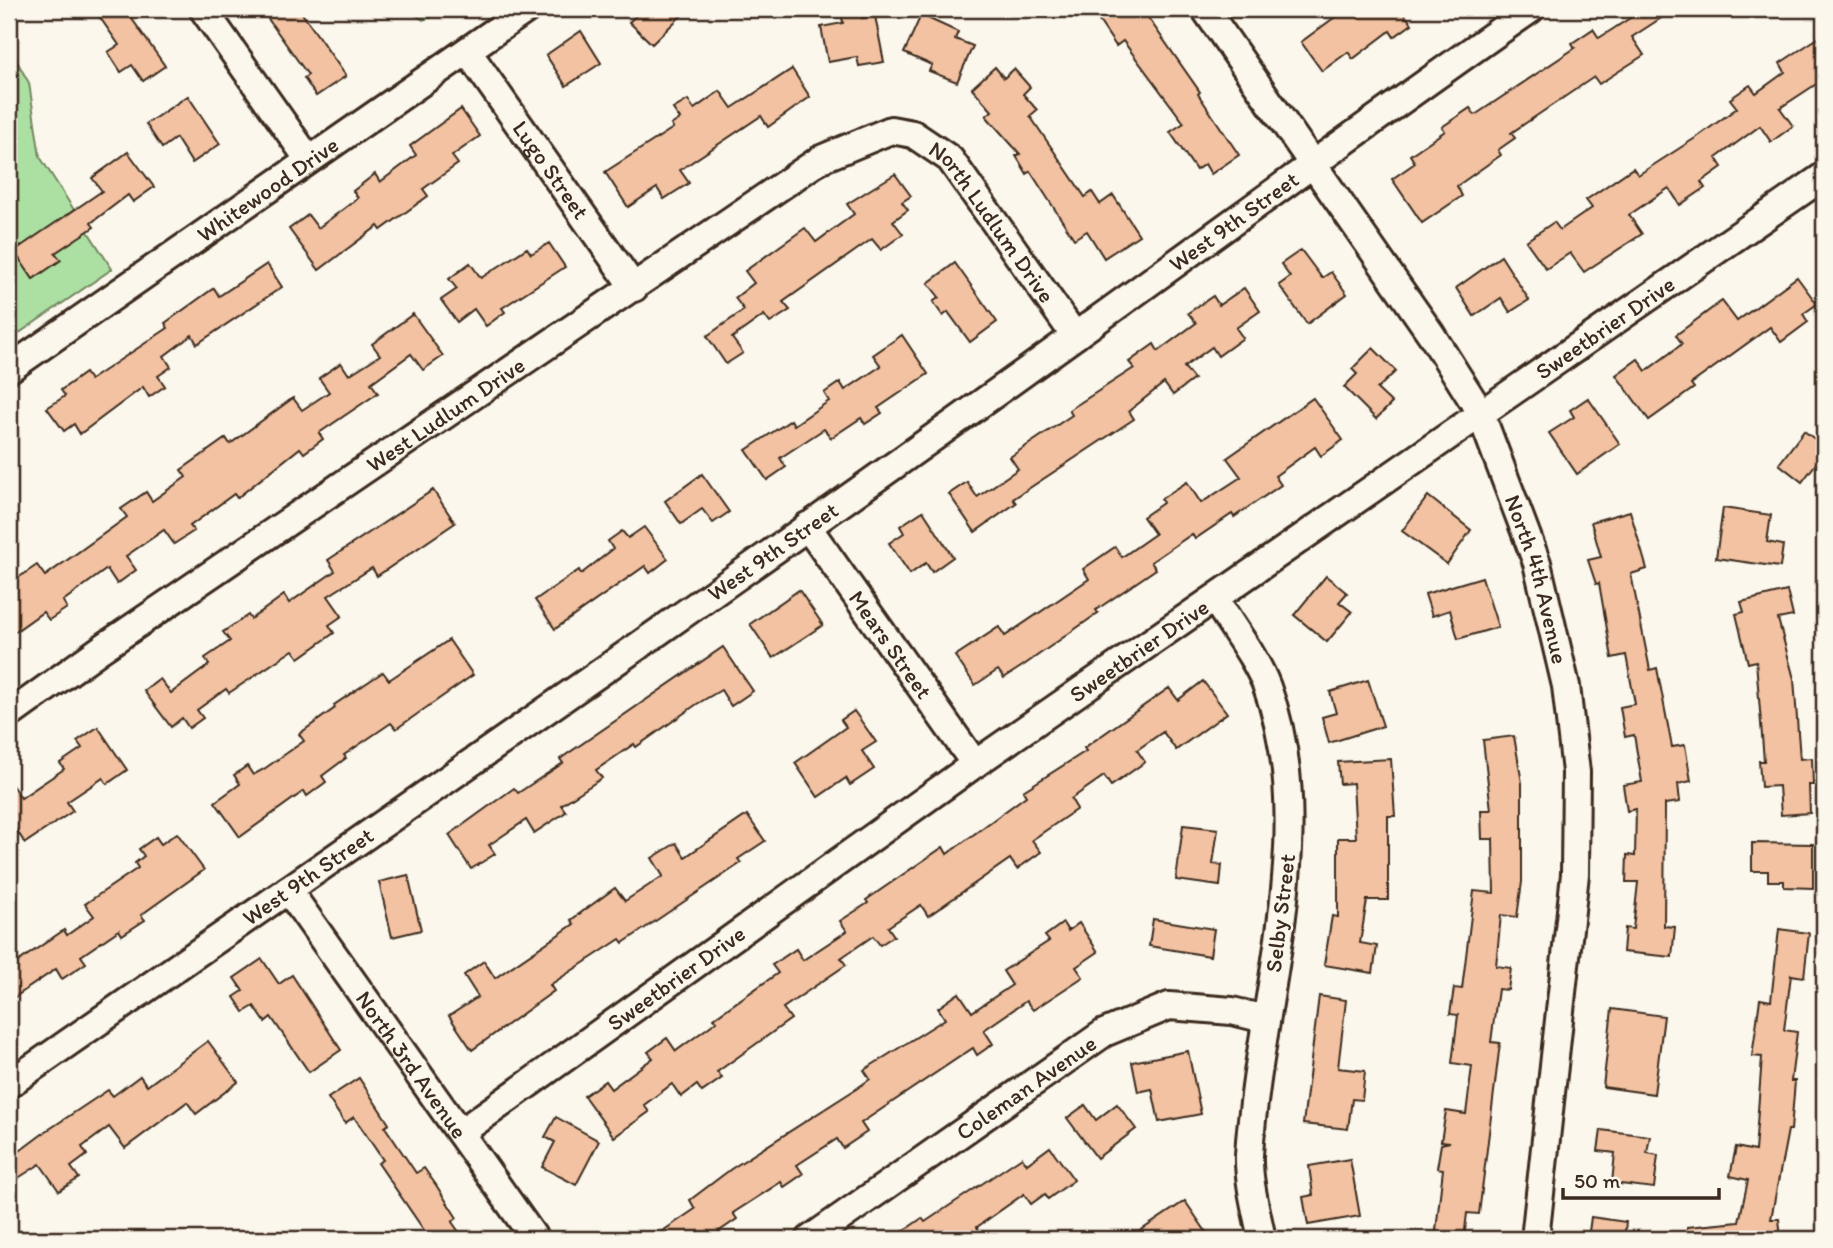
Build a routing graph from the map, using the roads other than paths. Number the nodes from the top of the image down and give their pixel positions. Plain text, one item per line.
1 (203, 9) edge
2 (527, 9) edge
3 (1205, 9) edge
4 (1531, 9) edge
5 (468, 52) junction
6 (891, 130) joint
7 (309, 160) junction
8 (1312, 162) junction
9 (1824, 176) edge
10 (634, 288) junction
11 (1074, 337) junction
12 (9, 369) edge
13 (1480, 412) junction
14 (807, 526) junction
15 (1216, 600) junction
16 (9, 715) edge
17 (975, 764) junction
18 (288, 890) junction
19 (1265, 1019) junction
20 (9, 1084) edge
21 (460, 1133) junction
22 (535, 1239) edge
23 (810, 1239) edge
24 (1262, 1239) edge
25 (1535, 1239) edge

1 - 7 street
2 - 5 street, Whitewood Drive
3 - 8 street, North 4th Avenue
4 - 8 street, West 9th Street
5 - 7 street, Whitewood Drive
5 - 10 street, Lugo Street
6 - 10 street, West Ludlum Drive
6 - 11 street, North Ludlum Drive
7 - 12 street, Whitewood Drive
8 - 11 street, West 9th Street
8 - 13 street, North 4th Avenue
9 - 13 street, Sweetbrier Drive
10 - 16 street, West Ludlum Drive
11 - 14 street, West 9th Street
13 - 15 street, Sweetbrier Drive
13 - 25 street, North 4th Avenue
14 - 17 street, Mears Street
14 - 18 street, West 9th Street
15 - 17 street, Sweetbrier Drive
15 - 19 street, Selby Street
17 - 21 street, Sweetbrier Drive
18 - 20 street, West 9th Street
18 - 21 street, North 3rd Avenue
19 - 23 street, Coleman Avenue
19 - 24 street, Selby Street
21 - 22 street, North 3rd Avenue

